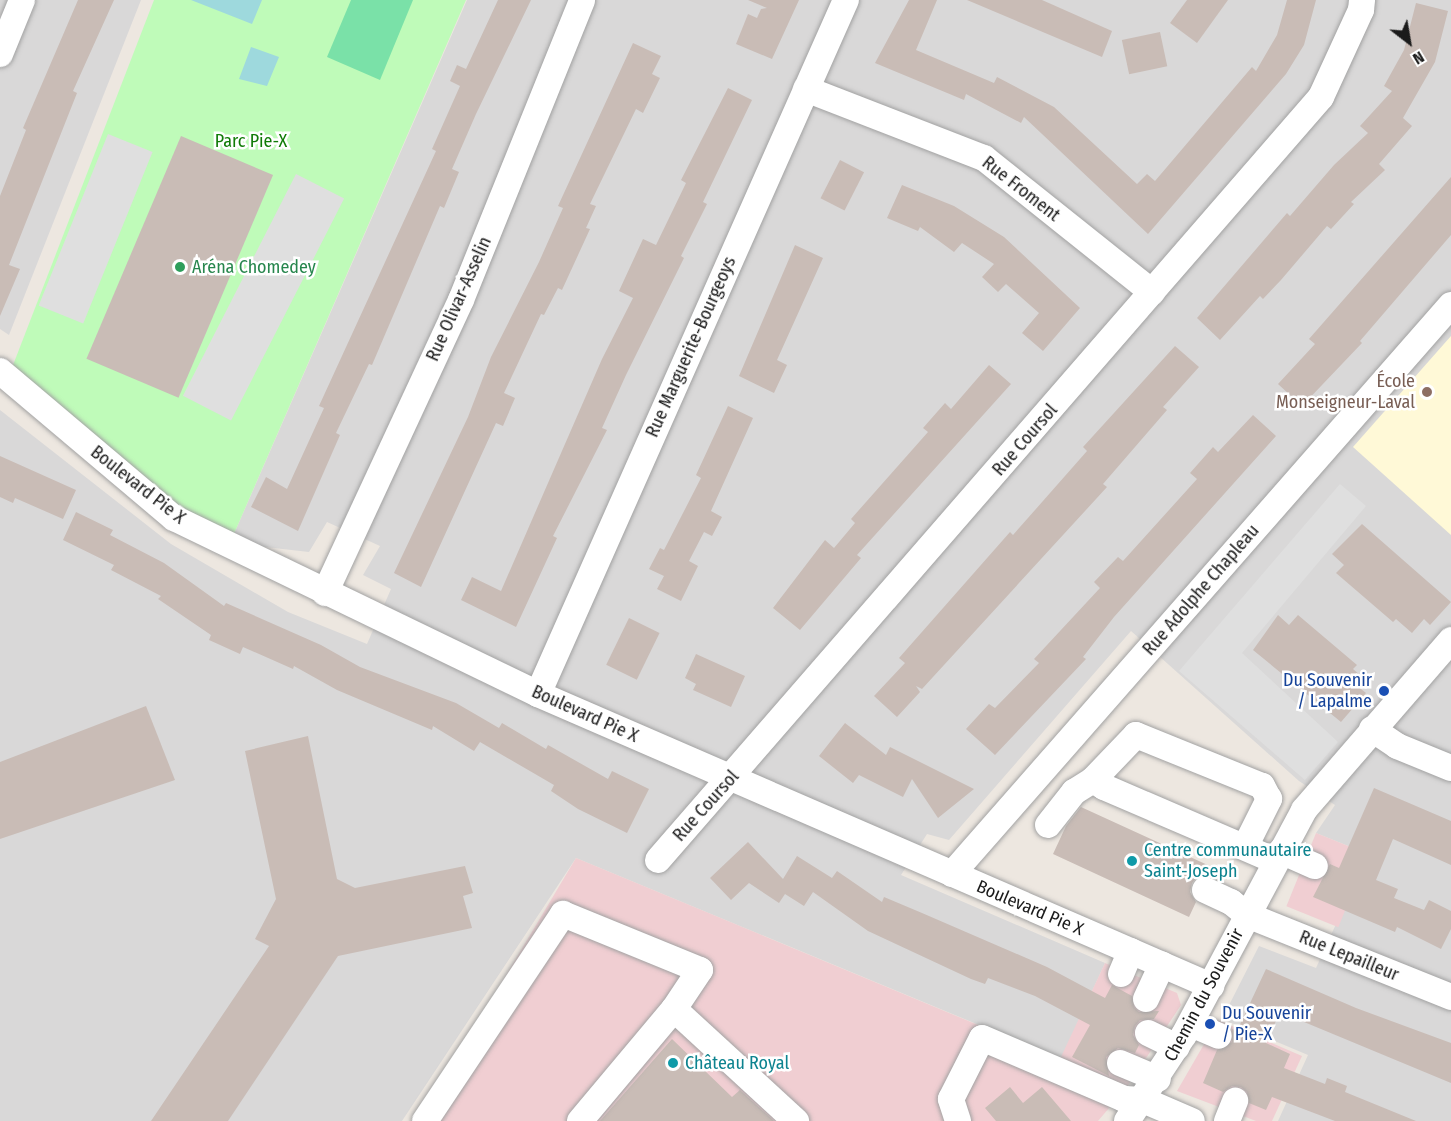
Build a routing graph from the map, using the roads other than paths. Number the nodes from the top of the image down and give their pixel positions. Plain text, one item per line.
1 (22, 0) edge
2 (582, 0) edge
3 (846, 0) edge
4 (1362, 0) edge
5 (0, 54) edge
6 (806, 89) junction
7 (1152, 292) junction
8 (1451, 305) edge
9 (0, 371) edge
10 (325, 593) junction
11 (1451, 640) edge
12 (538, 694) junction
13 (1372, 729) junction
14 (1451, 768) edge
15 (731, 778) junction
16 (1093, 780) junction
17 (1048, 825) dead end
18 (1245, 847) junction
19 (1278, 856) junction
20 (658, 860) dead end
21 (1316, 866) dead end
22 (952, 874) junction
23 (1205, 890) dead end
24 (1247, 915) junction
25 (1131, 951) junction
26 (1162, 964) junction
27 (1121, 974) dead end
28 (1211, 986) junction
29 (1451, 997) edge
30 (1146, 999) dead end
31 (674, 1009) junction
32 (1191, 1024) junction
33 (1148, 1033) dead end
34 (1219, 1036) dead end
35 (1178, 1047) junction
36 (1120, 1063) dead end
37 (1158, 1079) junction
38 (1143, 1100) junction
39 (425, 1121) edge
40 (580, 1121) edge
41 (796, 1121) edge
42 (957, 1121) edge
43 (1127, 1121) edge
44 (1192, 1121) edge

1 - 5 street
2 - 10 street, Rue Olivar-Asselin
3 - 6 street, Rue Marguerite-Bourgeoys
4 - 7 street, Rue Coursol
6 - 7 street, Rue Froment
6 - 12 street, Rue Marguerite-Bourgeoys
7 - 15 street, Rue Coursol
8 - 22 street, Rue Adolphe Chapleau
9 - 10 street, Boulevard Pie X
10 - 12 street, Boulevard Pie X
11 - 13 street, Chemin du Souvenir
12 - 15 street, Boulevard Pie X
13 - 14 street
13 - 19 street, Chemin du Souvenir
15 - 20 street, Rue Coursol
15 - 22 street, Boulevard Pie X
16 - 17 street
16 - 18 street
16 - 18 street
18 - 19 street
19 - 21 street
19 - 24 street, Chemin du Souvenir
22 - 25 street, Boulevard Pie X
23 - 24 street, Rue Lepailleur
24 - 28 street, Chemin du Souvenir
24 - 29 street, Rue Lepailleur
25 - 26 street, Boulevard Pie X
25 - 27 street
26 - 28 street, Boulevard Pie X
26 - 30 street
28 - 32 street, Chemin du Souvenir
31 - 39 street
31 - 40 street
31 - 41 street
32 - 34 street
32 - 35 street, Chemin du Souvenir
33 - 35 street
35 - 37 street, Chemin du Souvenir
36 - 37 street
37 - 38 street, Chemin du Souvenir
38 - 42 street
38 - 43 street, Chemin du Souvenir
38 - 44 street

